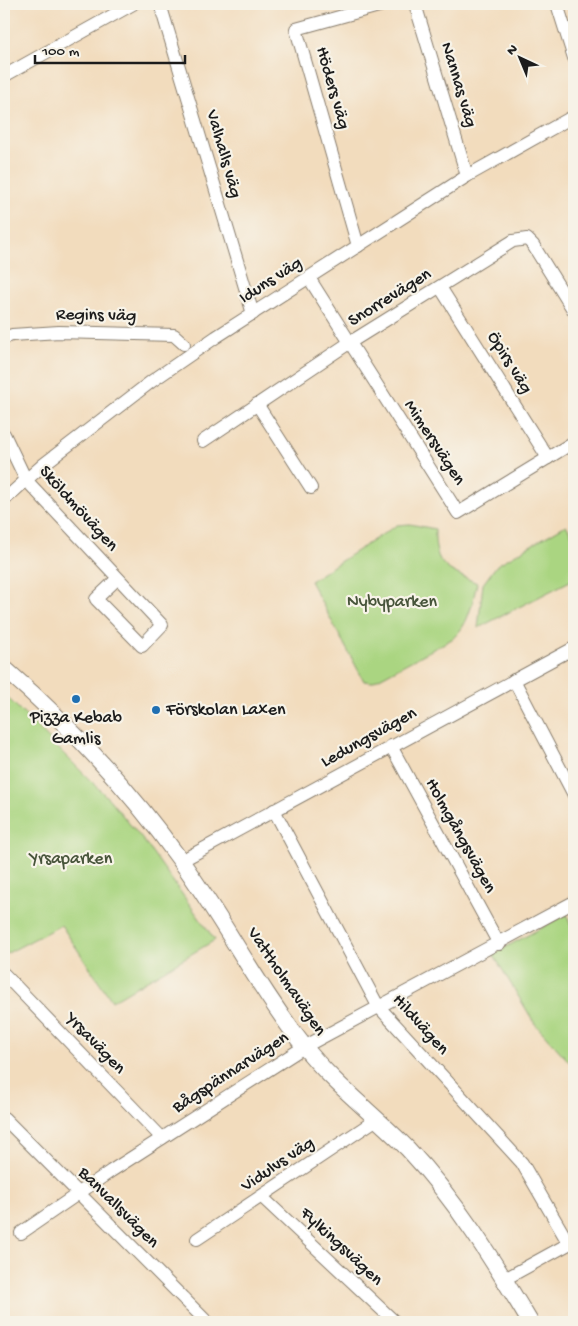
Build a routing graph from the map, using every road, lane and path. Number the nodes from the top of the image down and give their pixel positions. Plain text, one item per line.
1 (134, 4) edge
2 (160, 4) edge
3 (386, 4) edge
4 (415, 4) edge
5 (557, 4) edge
6 (574, 58) edge
7 (4, 76) edge
8 (572, 121) edge
9 (467, 176) junction
10 (358, 246) junction
11 (309, 278) junction
12 (440, 287) junction
13 (574, 311) edge
14 (253, 314) junction
15 (4, 338) edge
16 (349, 343) junction
17 (184, 344) dead end
18 (256, 404) junction
19 (4, 434) edge
20 (203, 441) dead end
21 (574, 442) edge
22 (548, 458) junction
23 (26, 480) junction
24 (311, 488) dead end
25 (4, 500) edge
26 (118, 578) junction
27 (574, 648) edge
28 (4, 668) edge
29 (514, 680) junction
30 (390, 746) junction
31 (574, 795) edge
32 (274, 810) junction
33 (181, 861) junction
34 (574, 902) edge
35 (499, 944) junction
36 (4, 974) edge
37 (378, 1006) junction
38 (304, 1047) junction
39 (4, 1118) edge
40 (377, 1119) junction
41 (162, 1138) junction
42 (79, 1193) junction
43 (262, 1198) junction
44 (21, 1233) dead end
45 (197, 1239) dead end
46 (572, 1243) edge
47 (503, 1280) junction
48 (207, 1322) edge
49 (395, 1322) edge
50 (530, 1322) edge

1 - 7 street
2 - 14 street, Valhalls väg
3 - 10 street, Höders väg
4 - 9 street, Nannas väg
5 - 6 street
8 - 9 street, Iduns väg
9 - 10 street, Iduns väg
10 - 11 street, Iduns väg
11 - 14 street, Iduns väg
11 - 16 street, Mimersvägen
12 - 13 street, Snorrevägen
12 - 16 street, Snorrevägen
12 - 22 street, Öpirs väg
14 - 23 street, Iduns väg
15 - 17 street, Regins väg
16 - 18 street, Snorrevägen
16 - 22 street, Mimersvägen
18 - 20 street, Snorrevägen
18 - 24 street
19 - 23 street, Sköldmövägen
21 - 22 street, Mimersvägen
23 - 25 street, Iduns väg
23 - 26 street, Sköldmövägen
26 - 26 street, Sköldmövägen
27 - 29 street, Ledungsvägen
28 - 33 main road, Vattholmavägen
29 - 30 street, Ledungsvägen
29 - 31 street
30 - 32 street, Ledungsvägen
30 - 35 street, Holmgångsvägen
32 - 33 street, Ledungsvägen
32 - 37 street, Hildvägen
33 - 38 main road, Vattholmavägen
34 - 35 street, Bågspännarvägen
35 - 37 street, Bågspännarvägen
36 - 41 street, Yrsavägen
37 - 38 street, Bågspännarvägen
37 - 46 street, Hildvägen
38 - 40 main road, Vattholmavägen
38 - 41 street, Bågspännarvägen
39 - 42 street, Banvallsvägen
40 - 43 street, Vidulvs väg
40 - 47 main road, Vattholmavägen
41 - 42 street, Bågspännarvägen
42 - 44 street, Bågspännarvägen
42 - 48 street, Banvallsvägen
43 - 45 street, Vidulvs väg
43 - 49 street, Fylkingsvägen
46 - 47 street
47 - 50 main road, Vattholmavägen

